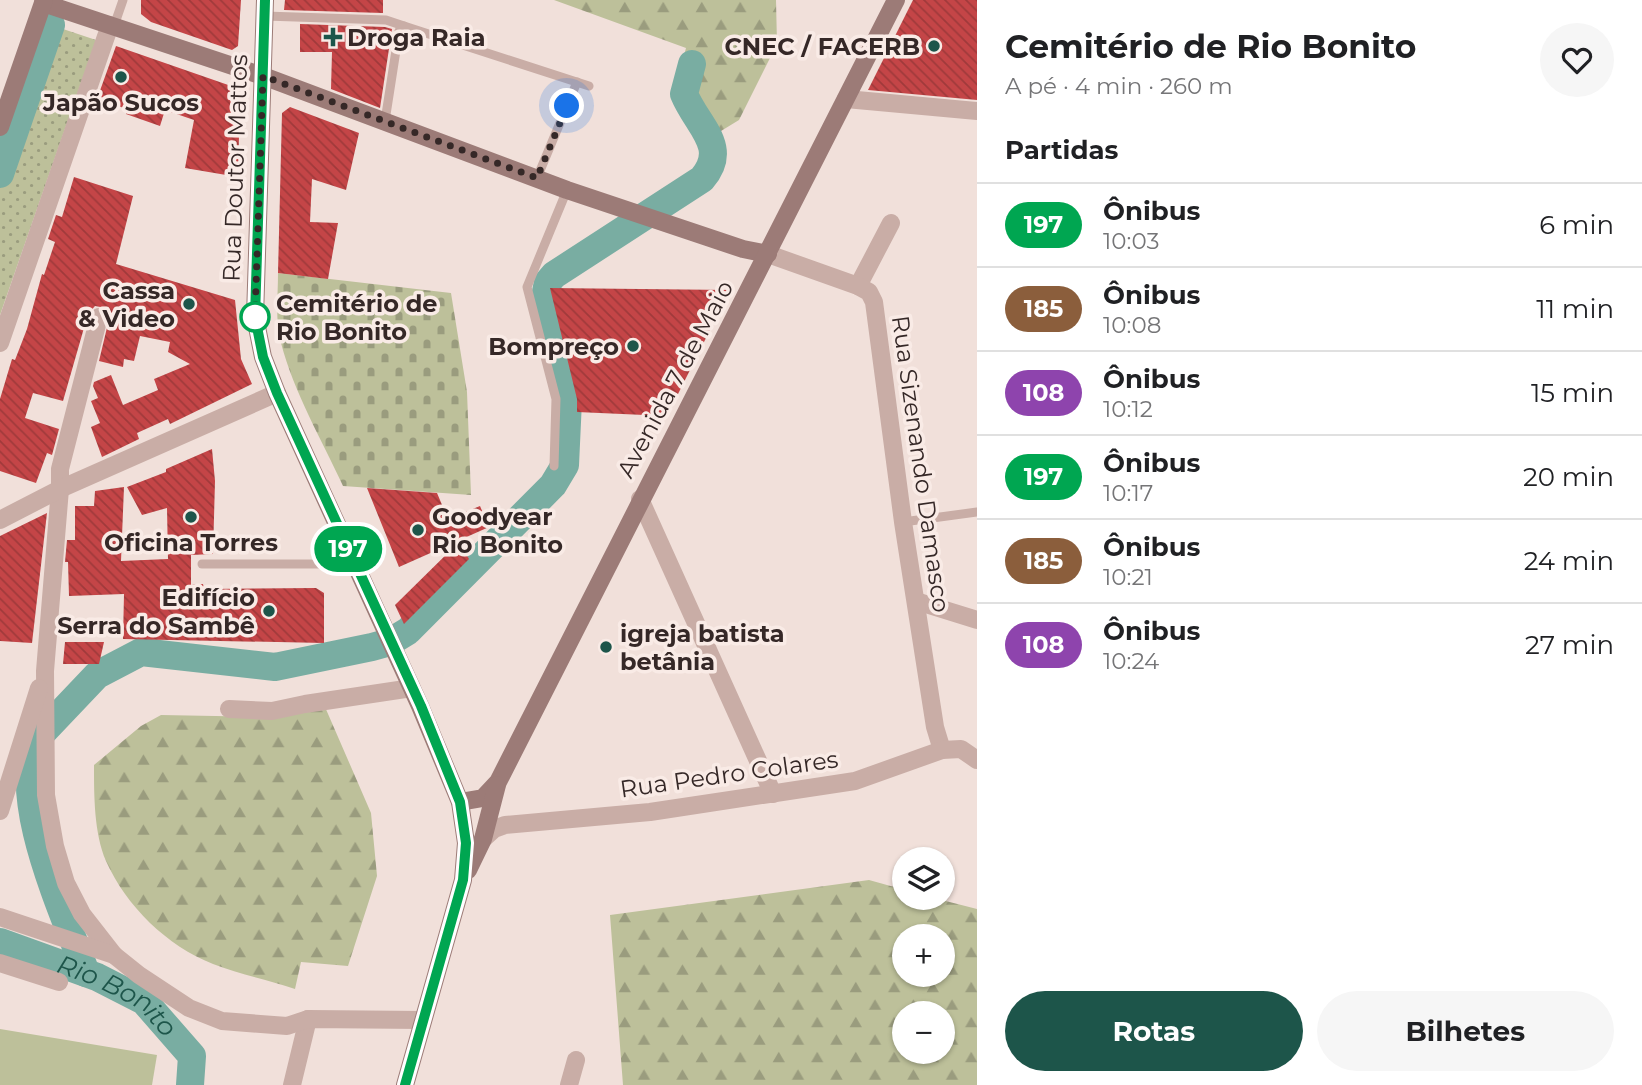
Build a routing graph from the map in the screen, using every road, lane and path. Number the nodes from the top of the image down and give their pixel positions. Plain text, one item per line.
1 (123, 0) edge
2 (896, 0) edge
3 (40, 1) edge
4 (265, 8) edge
5 (112, 26) junction
6 (404, 26) junction
7 (263, 76) junction
8 (576, 82) junction
9 (589, 86) dead end
10 (846, 99) junction
11 (977, 110) edge
12 (385, 121) junction
13 (0, 127) edge
14 (537, 178) junction
15 (567, 190) junction
16 (891, 223) dead end
17 (768, 254) junction
18 (858, 286) junction
19 (99, 317) dead end
20 (0, 343) edge
21 (277, 393) junction
22 (554, 466) dead end
23 (60, 489) junction
24 (640, 499) junction
25 (977, 513) edge
26 (0, 520) edge
27 (903, 522) junction
28 (202, 564) dead end
29 (354, 564) junction
30 (916, 601) junction
31 (977, 620) edge
32 (45, 671) junction
33 (412, 688) junction
34 (229, 709) dead end
35 (942, 750) junction
36 (977, 760) edge
37 (498, 782) junction
38 (773, 794) junction
39 (460, 802) junction
40 (0, 811) edge
41 (483, 839) junction
42 (463, 880) junction
43 (0, 916) edge
44 (114, 955) junction
45 (0, 963) edge
46 (59, 982) dead end
47 (309, 1019) junction
48 (423, 1020) junction
49 (576, 1060) dead end
50 (292, 1085) edge
51 (405, 1085) edge
52 (569, 1085) edge

1 - 5 lane
2 - 10 main road, Avenida 7 de Maio
3 - 5 main road
3 - 13 main road
4 - 6 lane
4 - 7 main road, Rua Doutor Mattos
5 - 7 main road
5 - 20 street
6 - 8 lane
6 - 12 lane
7 - 12 main road
7 - 21 main road, Rua Doutor Mattos
8 - 9 lane
8 - 14 lane
10 - 11 street
10 - 17 main road, Avenida 7 de Maio
12 - 14 main road
14 - 15 main road
15 - 17 main road
15 - 22 lane
16 - 18 street
17 - 18 street
17 - 24 main road, Avenida 7 de Maio
18 - 27 street, Rua Sizenando Damasco
19 - 23 street
21 - 23 street
21 - 29 main road, Rua Doutor Mattos
23 - 26 street
23 - 32 street
24 - 37 main road, Avenida 7 de Maio
24 - 38 street
25 - 27 lane
27 - 30 street, Rua Sizenando Damasco
28 - 29 lane
29 - 33 main road, Rua Doutor Mattos
30 - 31 street
30 - 35 street, Rua Sizenando Damasco
32 - 40 street
32 - 44 street
33 - 34 street
33 - 39 main road, Rua Doutor Mattos
35 - 36 street
35 - 38 street, Rua Pedro Colares
37 - 39 main road
37 - 41 main road, Avenida 7 de Maio
38 - 41 street, Rua Pedro Colares
39 - 42 main road, Rua Doutor Mattos
41 - 42 main road, Avenida 7 de Maio
42 - 48 main road, Rua Doutor Mattos
43 - 44 street
44 - 47 street
45 - 46 street
47 - 48 street
47 - 50 street
48 - 51 main road, Rua Doutor Mattos
49 - 52 street

